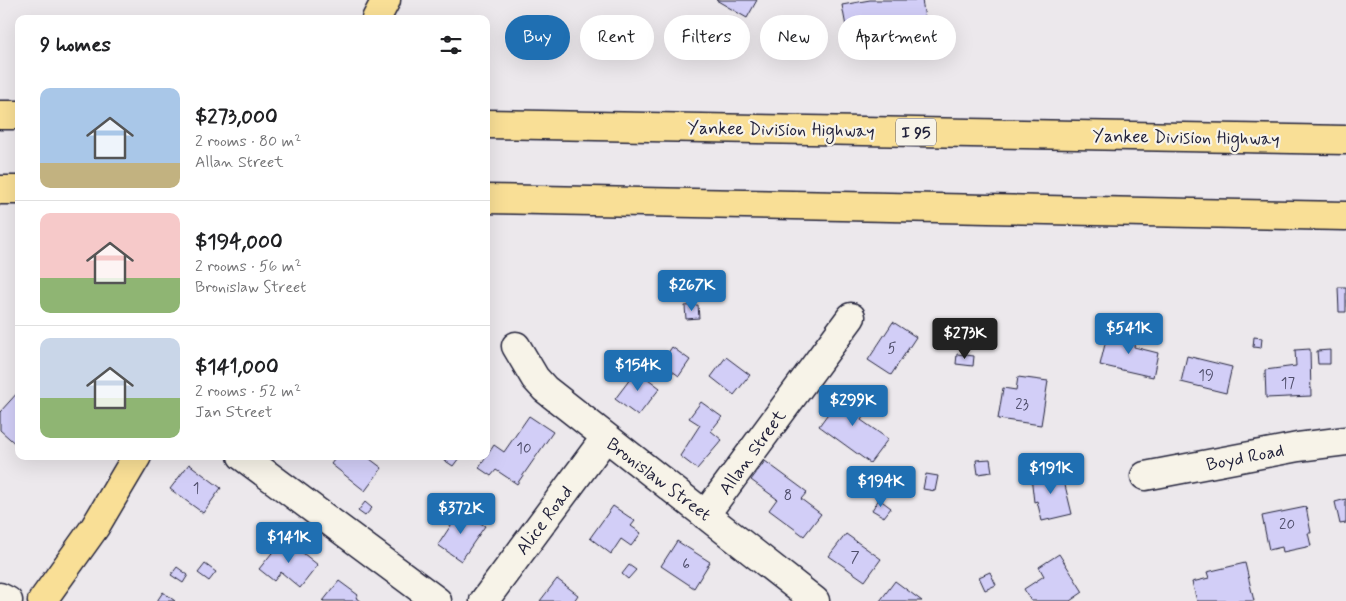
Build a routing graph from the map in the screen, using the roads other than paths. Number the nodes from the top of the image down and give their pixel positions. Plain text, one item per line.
1 (386, 0) edge
2 (378, 15) edge
3 (0, 115) edge
4 (15, 115) edge
5 (490, 124) edge
6 (1346, 140) edge
7 (0, 190) edge
8 (15, 190) edge
9 (490, 199) edge
10 (1346, 216) edge
11 (851, 317) dead end
12 (516, 346) dead end
13 (605, 438) junction
14 (1346, 441) edge
15 (134, 460) edge
16 (247, 460) edge
17 (1145, 476) dead end
18 (705, 515) junction
19 (0, 597) edge
20 (8, 601) edge
21 (42, 601) edge
22 (436, 601) edge
23 (484, 601) edge
24 (815, 601) edge

1 - 2 main road
3 - 4 main road
5 - 6 main road, Yankee Division Highway / I 95
7 - 8 main road
9 - 10 main road
11 - 18 street, Allan Street
12 - 13 street, Bronislaw Street
13 - 18 street, Bronislaw Street
13 - 23 street, Alice Road
14 - 17 street, Boyd Road
15 - 21 main road
16 - 22 street
18 - 24 street, Bronislaw Street
19 - 20 street

